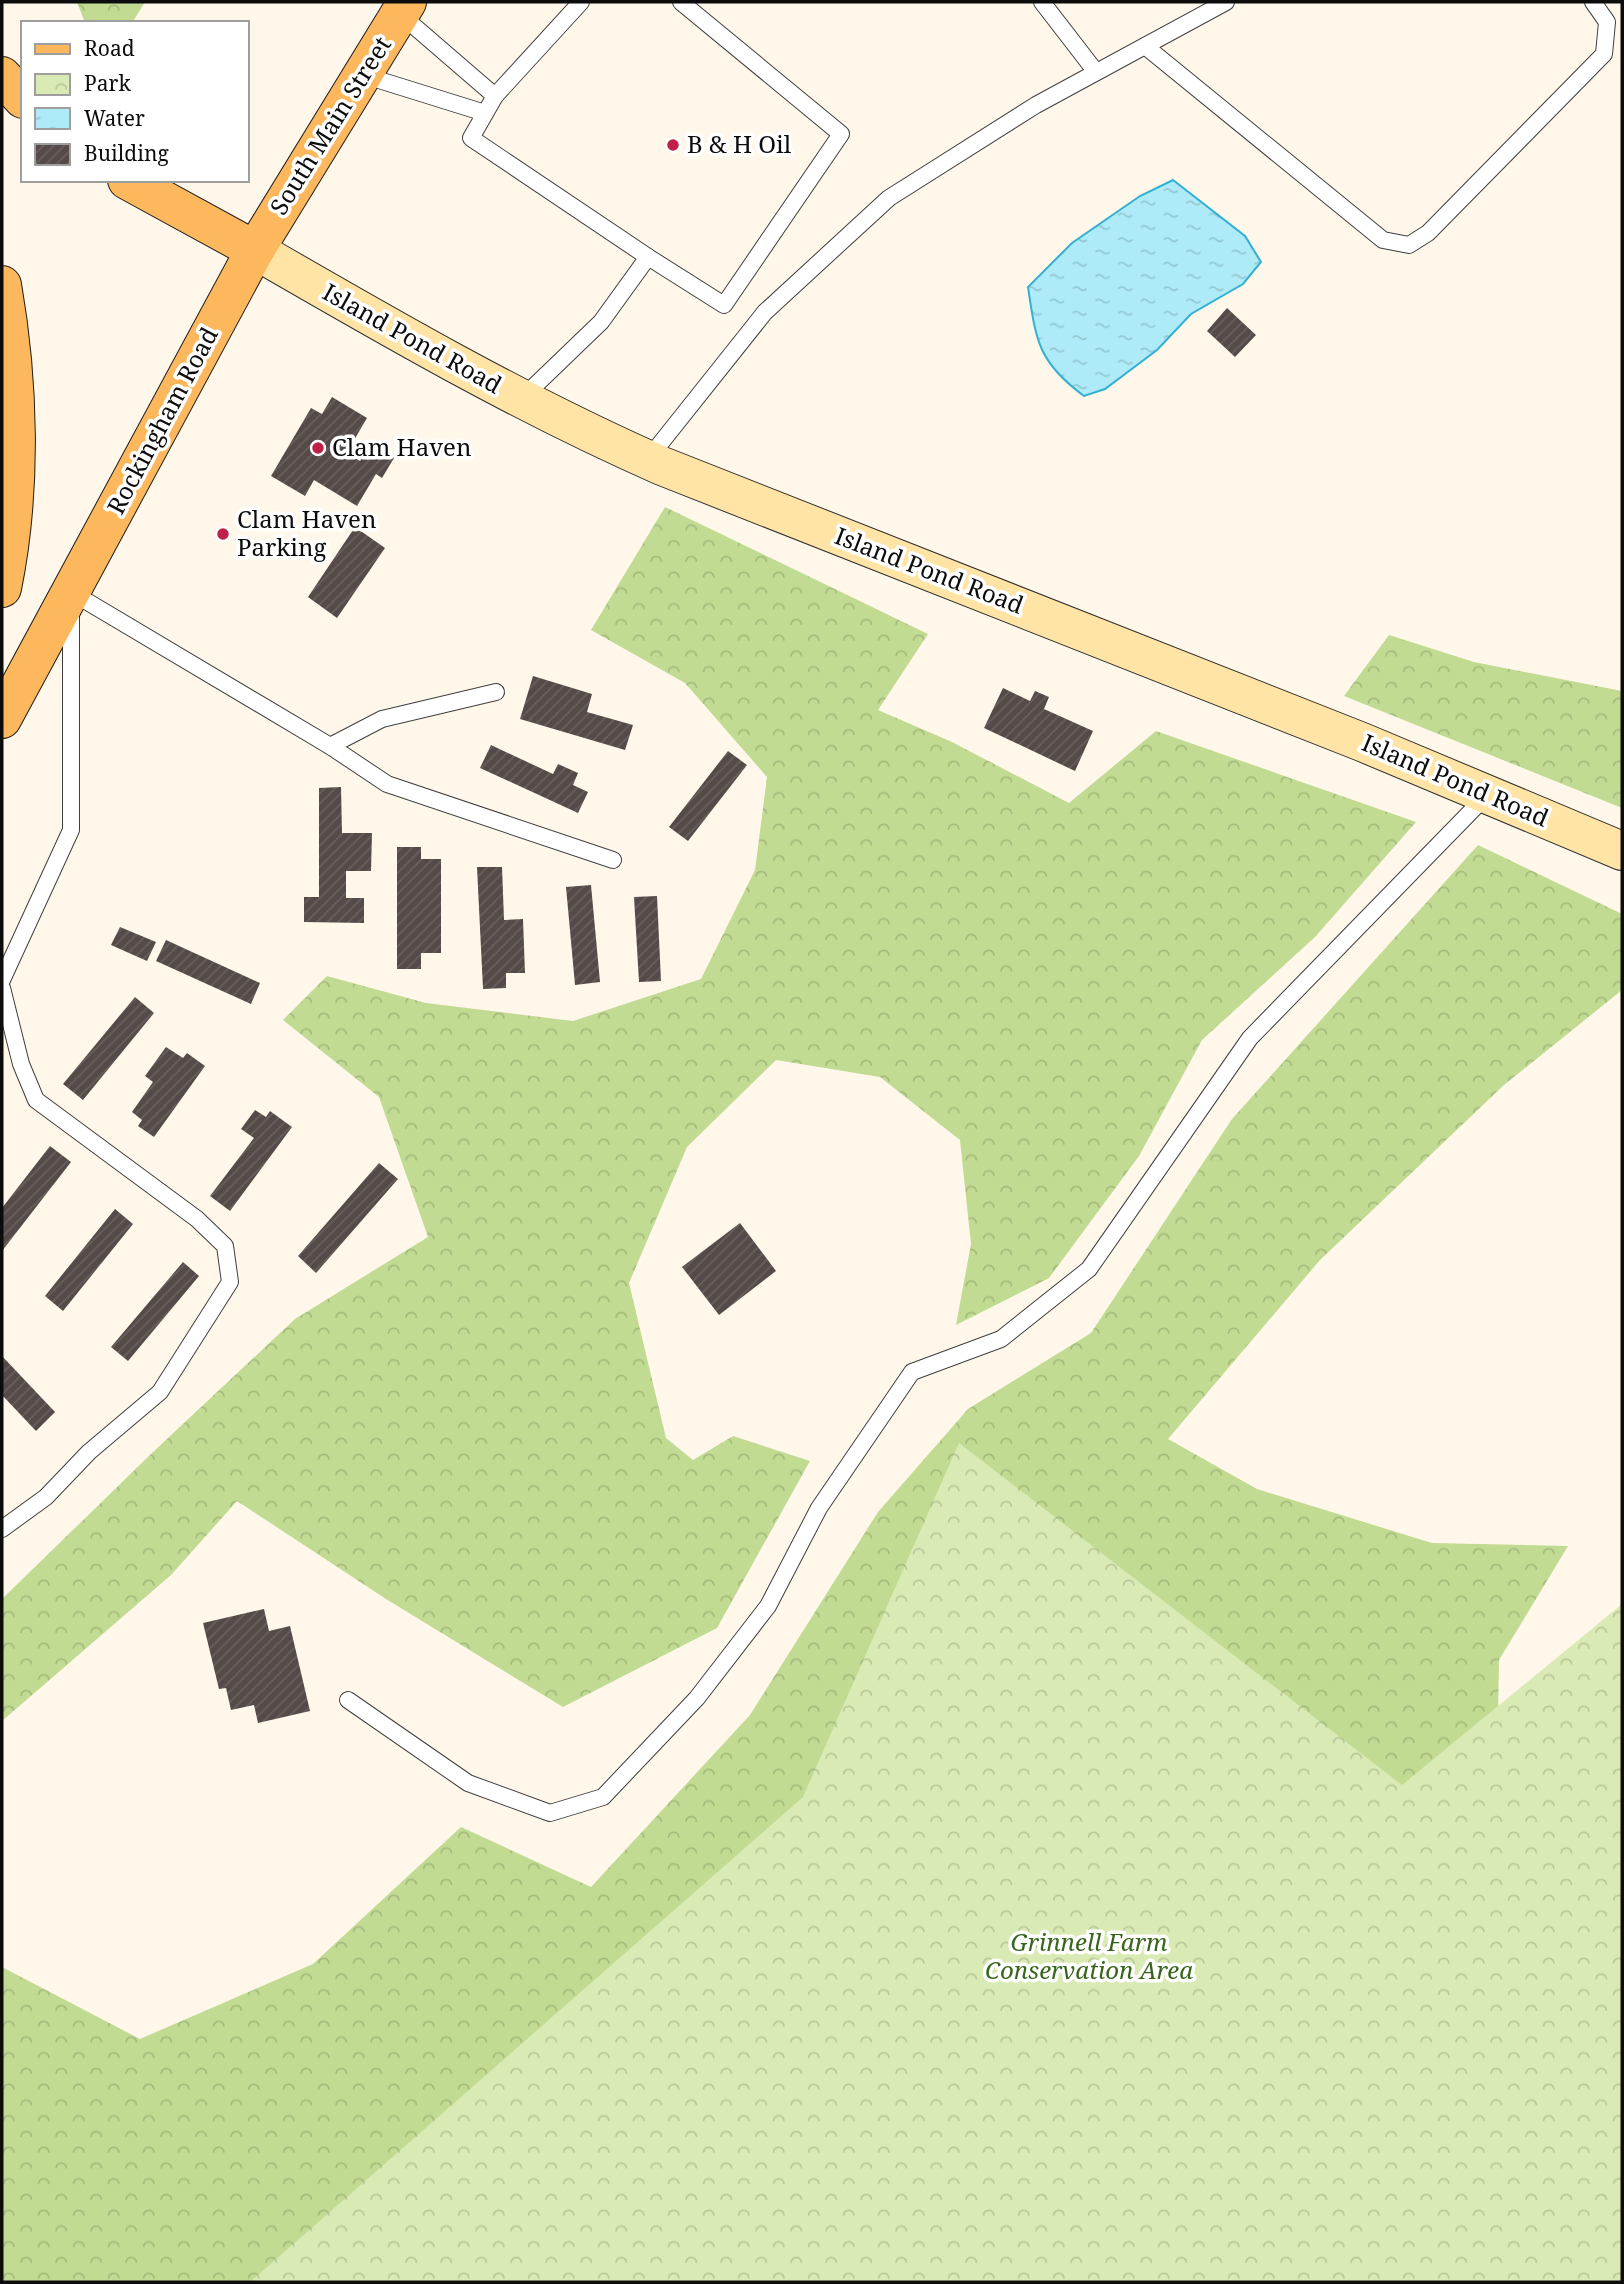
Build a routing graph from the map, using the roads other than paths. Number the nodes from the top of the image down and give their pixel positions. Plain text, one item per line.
1 (581, 2) edge
2 (681, 2) edge
3 (1042, 2) edge
4 (1226, 2) edge
5 (1593, 2) edge
6 (403, 8) edge
7 (1145, 46) junction
8 (1096, 72) junction
9 (362, 74) junction
10 (2, 76) edge
11 (495, 96) junction
12 (21, 97) edge
13 (485, 113) junction
14 (131, 182) edge
15 (255, 250) junction
16 (648, 257) junction
17 (2, 285) edge
18 (521, 399) junction
19 (647, 460) junction
20 (2, 588) edge
21 (71, 592) junction
22 (496, 692) dead end
23 (2, 719) edge
24 (330, 746) junction
25 (1488, 794) junction
26 (1622, 851) edge
27 (613, 860) dead end
28 (2, 980) edge
29 (2, 988) edge
30 (2, 1529) edge
31 (348, 1700) dead end

1 - 11 lane
2 - 16 lane
3 - 8 lane
4 - 7 lane
5 - 7 lane
6 - 9 main road, South Main Street
6 - 11 lane
7 - 8 lane
8 - 19 lane
9 - 13 lane
9 - 15 main road, South Main Street
10 - 12 main road
11 - 13 lane
13 - 16 lane
14 - 15 main road
15 - 18 street, Island Pond Road
15 - 21 main road, Rockingham Road
16 - 18 lane
17 - 20 main road
18 - 19 street, Island Pond Road
19 - 25 street, Island Pond Road
21 - 23 main road, Rockingham Road
21 - 24 lane
21 - 28 lane
22 - 24 lane
24 - 27 lane
25 - 26 street, Island Pond Road
25 - 31 lane
29 - 30 lane

